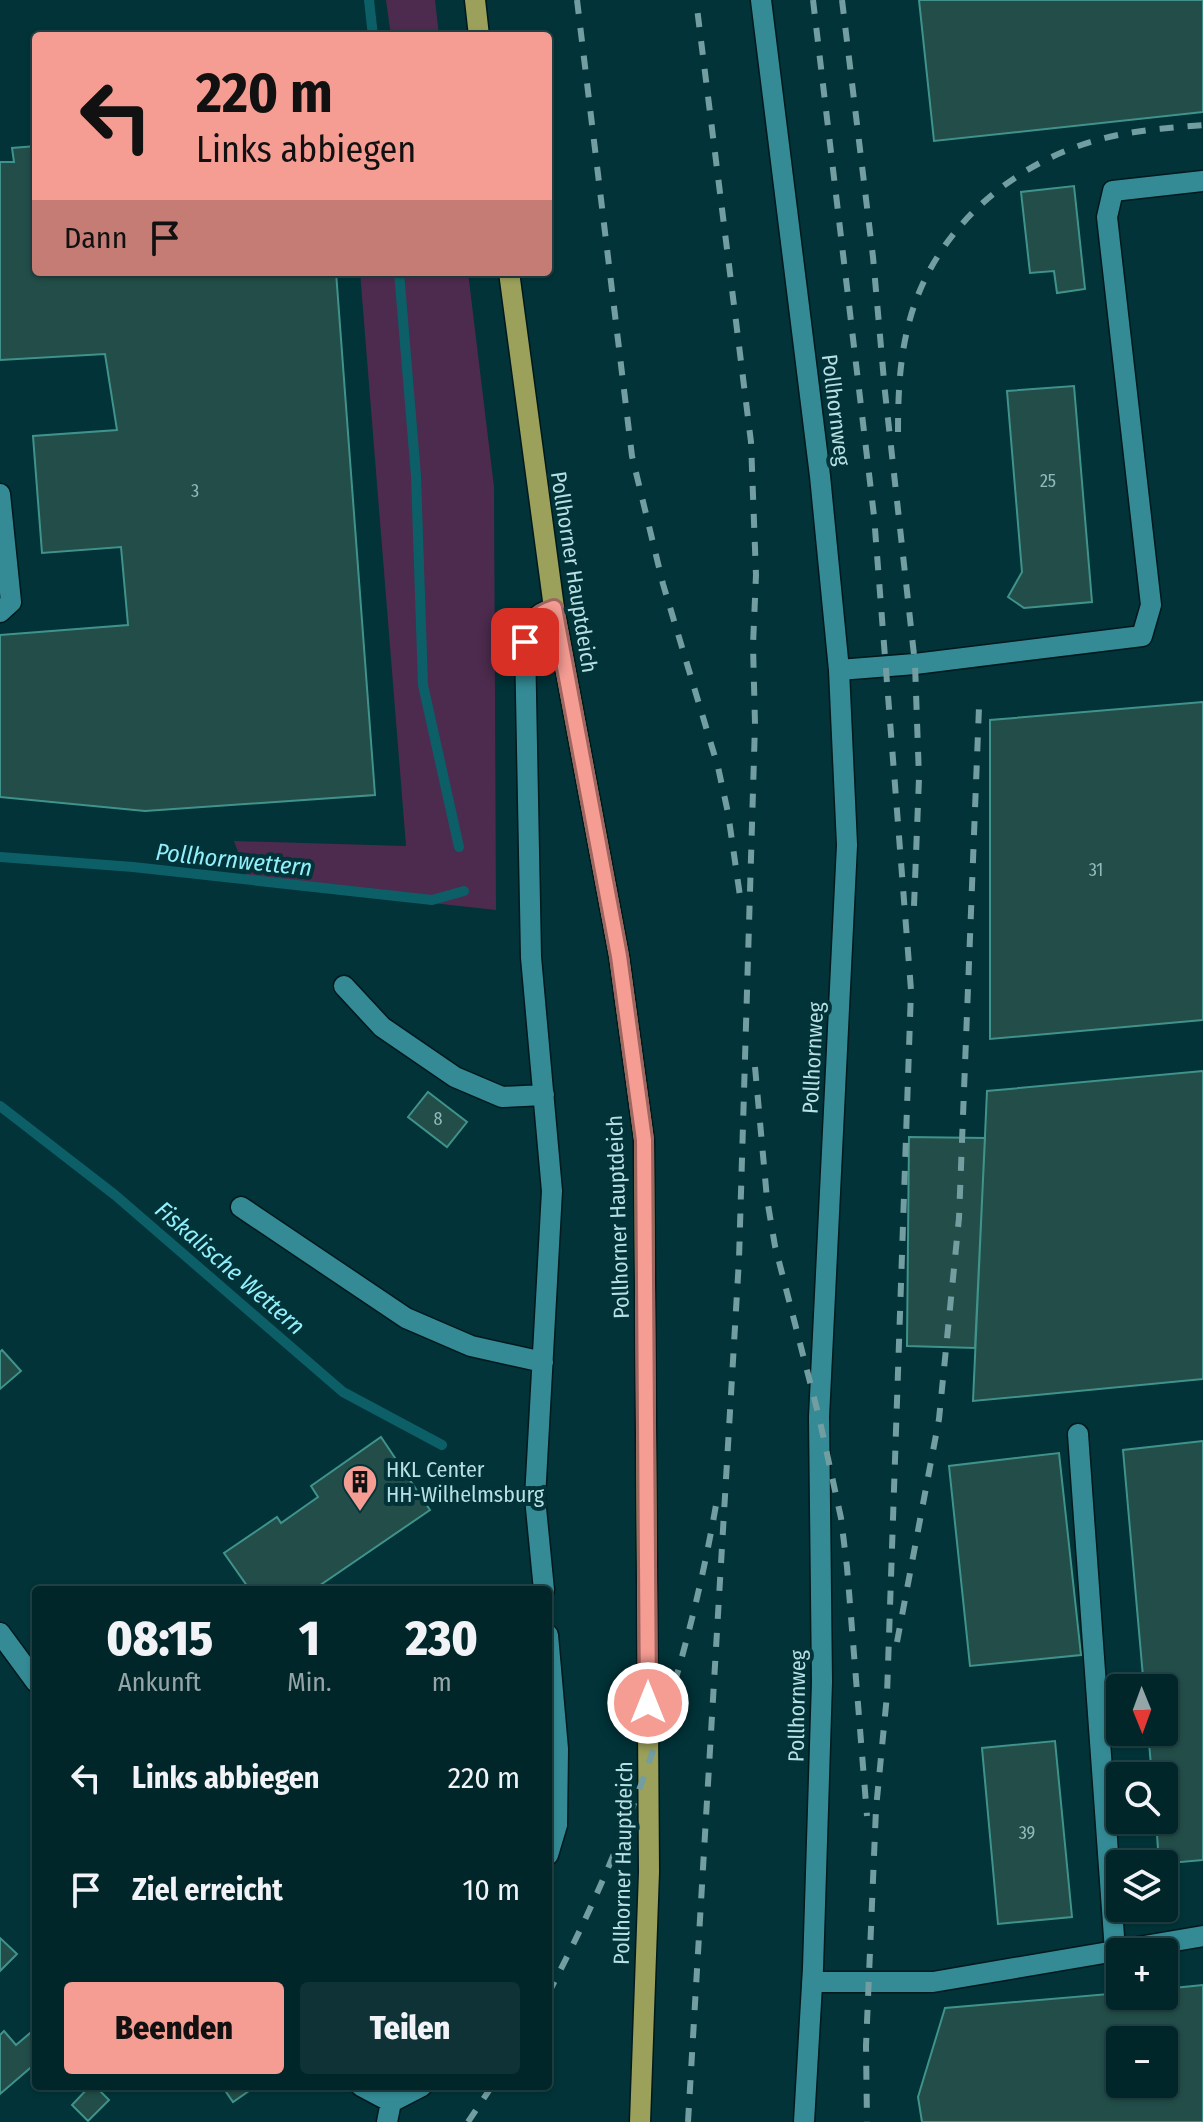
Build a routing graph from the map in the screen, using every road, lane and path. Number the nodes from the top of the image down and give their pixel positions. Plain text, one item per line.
1 (475, 0) edge
2 (761, 0) edge
3 (479, 32) edge
4 (1203, 181) edge
5 (510, 276) edge
6 (0, 494) edge
7 (554, 608) junction
8 (0, 612) edge
9 (839, 670) junction
10 (344, 986) dead end
11 (544, 1095) junction
12 (241, 1207) dead end
13 (543, 1362) junction
14 (1078, 1434) dead end
15 (544, 1586) edge
16 (0, 1633) edge
17 (32, 1677) edge
18 (552, 1681) edge
19 (552, 1842) edge
20 (1203, 1936) edge
21 (1114, 1938) edge
22 (1178, 1940) edge
23 (1106, 1953) edge
24 (812, 1982) junction
25 (365, 2090) edge
26 (417, 2090) edge
27 (389, 2112) edge
28 (640, 2122) edge
29 (804, 2122) edge

1 - 3 main road
2 - 9 street, Pollhornweg
4 - 9 street
5 - 7 main road, Pollhorner Hauptdeich
6 - 8 street
7 - 11 street
7 - 28 main road, Pollhorner Hauptdeich
9 - 24 street, Pollhornweg
10 - 11 street
11 - 13 street
12 - 13 street
13 - 15 street
14 - 21 street
16 - 17 street
18 - 19 street
20 - 22 street
23 - 24 street
24 - 29 street, Pollhornweg
25 - 27 street
26 - 27 street

